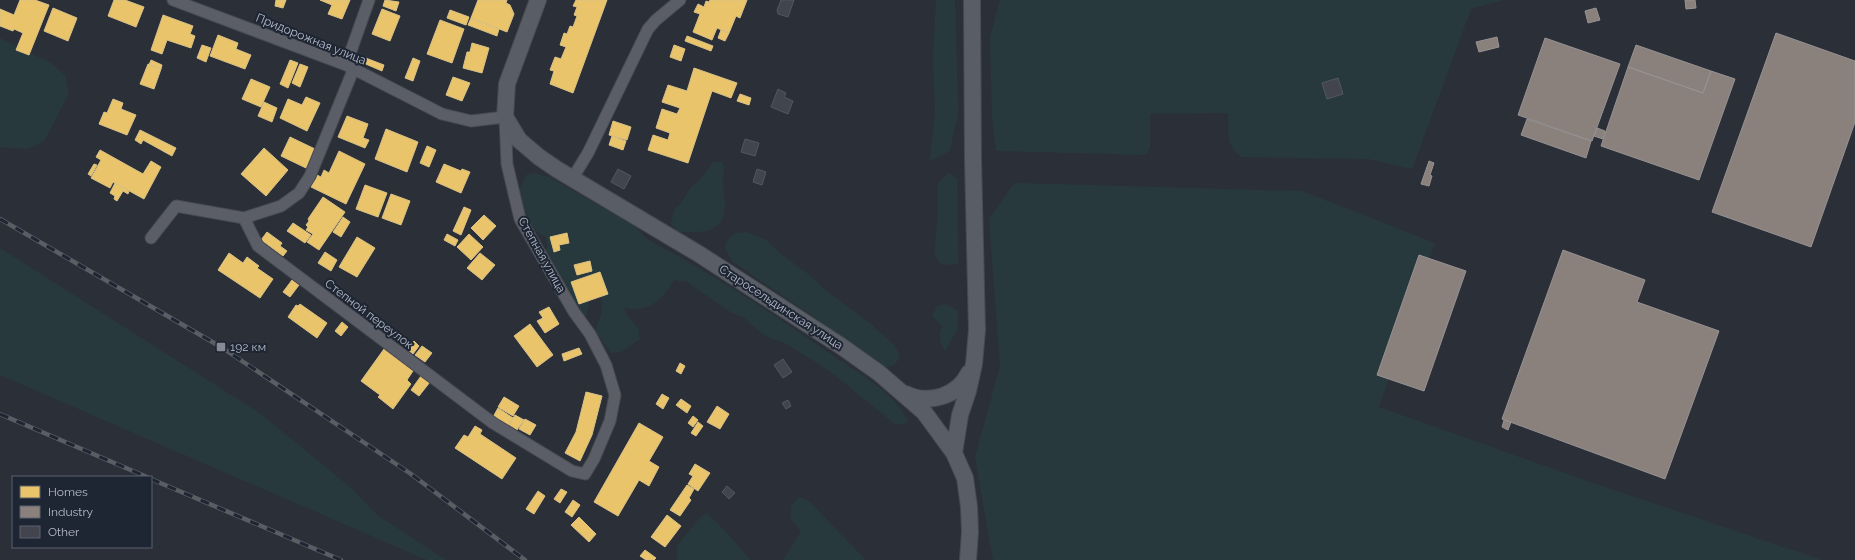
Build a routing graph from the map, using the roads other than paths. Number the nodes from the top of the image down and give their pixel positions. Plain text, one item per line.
1 (173, 0) edge
2 (369, 0) edge
3 (538, 0) edge
4 (680, 0) edge
5 (972, 0) edge
6 (350, 66) junction
7 (505, 117) junction
8 (572, 179) junction
9 (244, 218) junction
10 (151, 238) dead end
11 (974, 364) junction
12 (901, 391) junction
13 (954, 453) junction
14 (585, 474) joint
15 (968, 560) edge

1 - 6 street, Придорожная улица
2 - 6 street
3 - 7 street, Степная улица
4 - 8 street
5 - 11 street
6 - 7 street, Придорожная улица
6 - 9 street
7 - 8 street, Старосельдинская улица
7 - 14 street, Степная улица
8 - 12 street, Старосельдинская улица
9 - 10 street
9 - 14 street, Степной переулок
11 - 12 street
11 - 13 street
12 - 13 street, Старосельдинская улица
13 - 15 street, Старосельдинская улица

